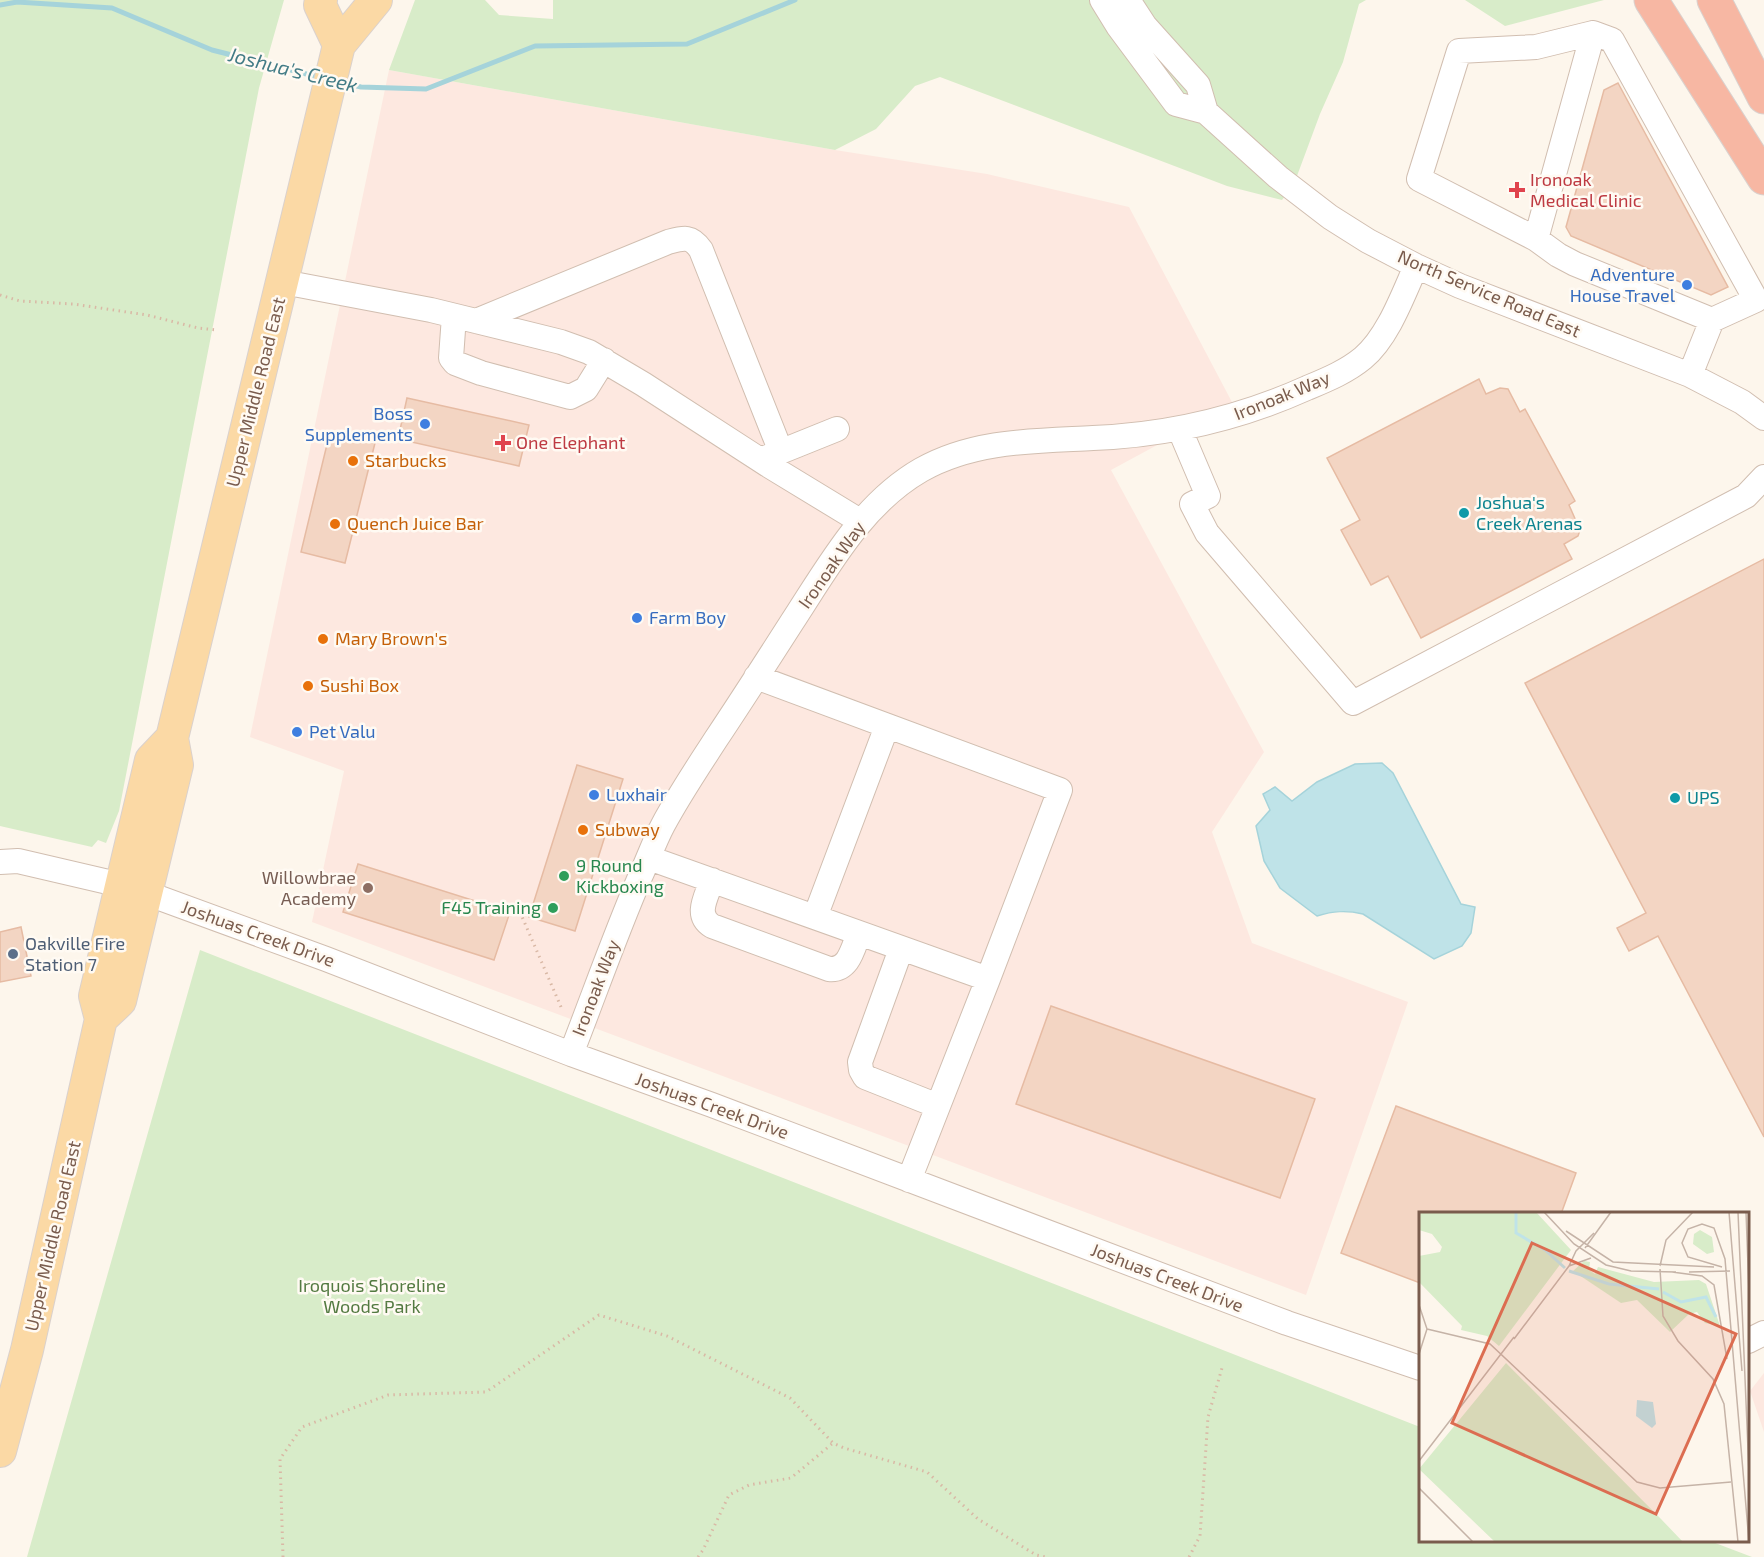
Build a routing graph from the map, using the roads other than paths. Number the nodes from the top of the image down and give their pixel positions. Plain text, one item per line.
1 (321, 0) edge
2 (1102, 0) edge
3 (1128, 0) edge
4 (1714, 0) edge
5 (370, 5) edge
6 (1654, 5) edge
7 (1593, 33) junction
8 (338, 51) junction
9 (1764, 97) edge
10 (1206, 112) junction
11 (1764, 178) edge
12 (1536, 239) junction
13 (1416, 266) junction
14 (283, 282) junction
15 (465, 319) junction
16 (1712, 320) junction
17 (604, 360) junction
18 (1690, 375) junction
19 (1764, 418) edge
20 (837, 429) dead end
21 (1180, 430) junction
22 (770, 456) junction
23 (1764, 477) edge
24 (860, 521) junction
25 (756, 677) junction
26 (887, 726) junction
27 (649, 858) junction
28 (0, 862) edge
29 (712, 880) junction
30 (133, 889) junction
31 (814, 917) junction
32 (859, 933) junction
33 (901, 949) junction
34 (988, 979) junction
35 (571, 1054) junction
36 (938, 1106) junction
37 (909, 1180) junction
38 (1764, 1333) edge
39 (1749, 1340) edge
40 (1419, 1368) edge
41 (0, 1451) edge

1 - 8 main road
2 - 10 street, North Service Road East
3 - 10 street, North Service Road East
4 - 9 highway
5 - 8 main road, Upper Middle Road East
6 - 11 highway
7 - 12 street
7 - 12 street
7 - 16 street
8 - 14 main road, Upper Middle Road East
10 - 13 street, North Service Road East
12 - 16 street
13 - 18 street, North Service Road East
13 - 21 street, Ironoak Way
14 - 15 street
14 - 30 main road, Upper Middle Road East
15 - 17 street
15 - 17 street
15 - 22 street
16 - 18 street
17 - 22 street
18 - 19 street, North Service Road East
20 - 22 street
21 - 23 street
21 - 24 street, Ironoak Way
22 - 24 street
24 - 25 street, Ironoak Way
25 - 26 street
25 - 27 street, Ironoak Way
26 - 31 street
26 - 34 street
27 - 29 street
27 - 35 street, Ironoak Way
28 - 30 street, Joshuas Creek Drive
29 - 31 street
29 - 32 street
30 - 35 street, Joshuas Creek Drive
30 - 41 main road, Upper Middle Road East
31 - 32 street
32 - 33 street
33 - 34 street
33 - 36 street
34 - 36 street
35 - 37 street, Joshuas Creek Drive
36 - 37 street
37 - 40 street, Joshuas Creek Drive
38 - 39 street

